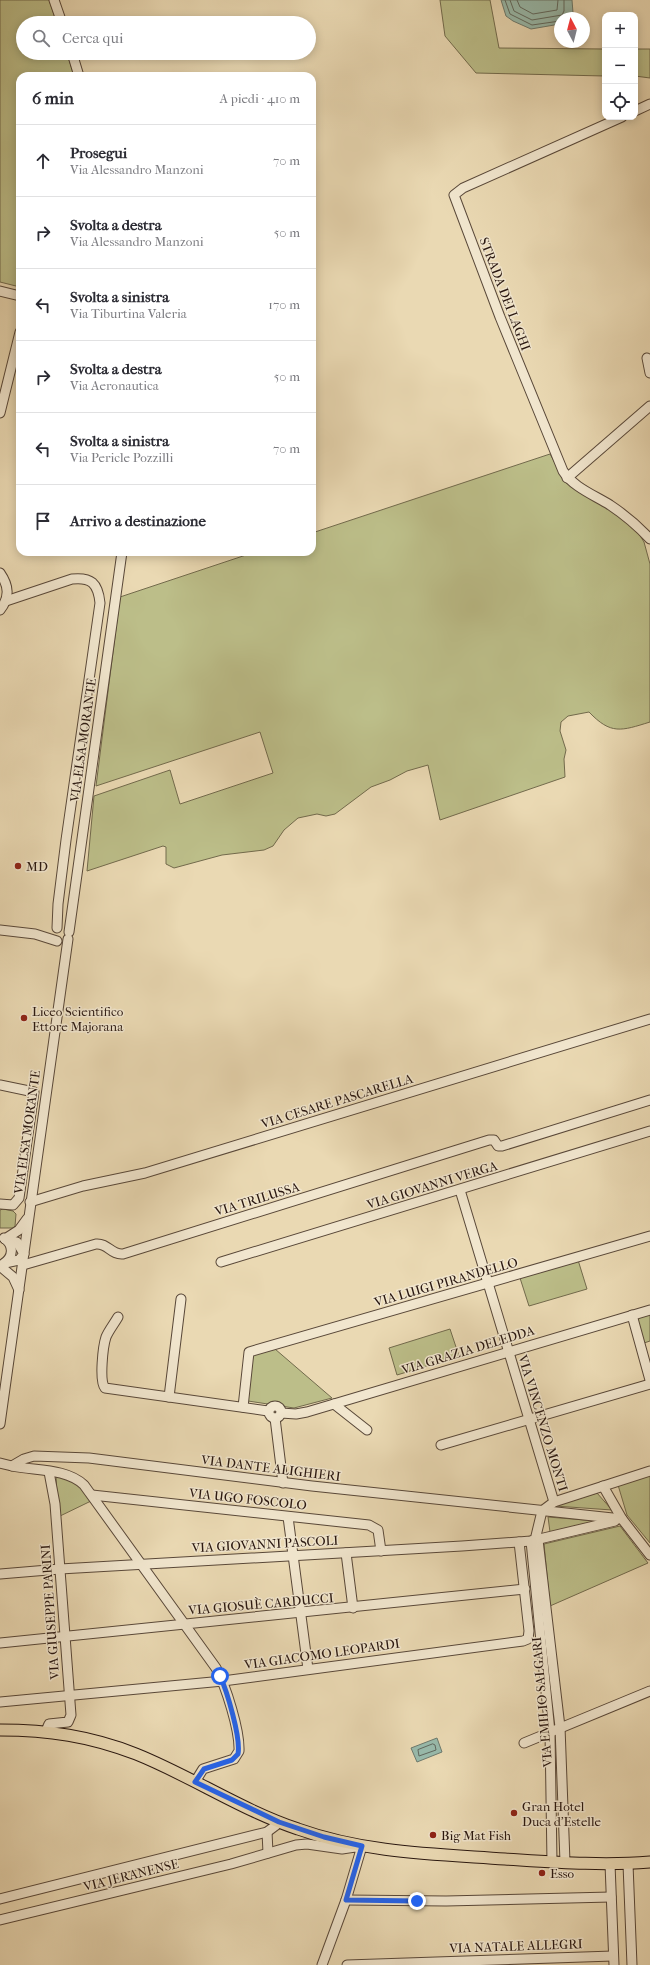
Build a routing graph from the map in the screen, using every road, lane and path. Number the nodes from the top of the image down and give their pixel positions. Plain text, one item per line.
1 (54, 0) edge
2 (60, 16) edge
3 (74, 60) edge
4 (78, 72) edge
5 (650, 104) edge
6 (638, 110) edge
7 (615, 120) edge
8 (0, 290) edge
9 (16, 295) edge
10 (16, 348) edge
11 (647, 358) dead end
12 (650, 373) edge
13 (650, 406) edge
14 (0, 413) edge
15 (567, 478) junction
16 (650, 539) edge
17 (121, 556) edge
18 (0, 573) edge
19 (6, 601) junction
20 (0, 610) edge
21 (56, 928) junction
22 (0, 930) edge
23 (35, 934) junction
24 (69, 935) junction
25 (57, 941) junction
26 (650, 1019) edge
27 (0, 1085) edge
28 (650, 1100) edge
29 (650, 1132) edge
30 (460, 1190) junction
31 (30, 1202) junction
32 (0, 1204) edge
33 (28, 1216) junction
34 (650, 1236) edge
35 (3, 1238) edge
36 (24, 1254) junction
37 (221, 1262) dead end
38 (2, 1265) edge
39 (23, 1265) junction
40 (488, 1283) junction
41 (19, 1290) junction
42 (182, 1299) dead end
43 (650, 1310) edge
44 (632, 1315) junction
45 (118, 1317) dead end
46 (507, 1352) junction
47 (650, 1380) edge
48 (650, 1384) edge
49 (169, 1397) junction
50 (334, 1404) junction
51 (243, 1407) junction
52 (278, 1415) junction
53 (529, 1419) junction
54 (0, 1424) edge
55 (367, 1430) dead end
56 (441, 1445) dead end
57 (0, 1463) edge
58 (12, 1466) junction
59 (650, 1471) edge
60 (49, 1472) junction
61 (283, 1483) junction
62 (603, 1486) junction
63 (92, 1495) junction
64 (554, 1502) junction
65 (542, 1511) junction
66 (288, 1517) junction
67 (622, 1519) junction
68 (535, 1540) junction
69 (519, 1542) junction
70 (381, 1551) junction
71 (346, 1553) junction
72 (650, 1555) edge
73 (293, 1556) junction
74 (141, 1564) junction
75 (60, 1569) junction
76 (0, 1574) edge
77 (525, 1589) junction
78 (353, 1608) junction
79 (301, 1613) junction
80 (184, 1624) junction
81 (65, 1636) junction
82 (0, 1643) edge
83 (308, 1669) junction
84 (223, 1681) junction
85 (650, 1691) edge
86 (69, 1697) junction
87 (0, 1702) edge
88 (0, 1726) edge
89 (560, 1727) junction
90 (0, 1730) edge
91 (24, 1730) junction
92 (46, 1731) junction
93 (550, 1732) junction
94 (524, 1743) dead end
95 (195, 1782) junction
96 (279, 1822) junction
97 (267, 1832) junction
98 (362, 1846) junction
99 (268, 1853) junction
100 (552, 1862) junction
101 (565, 1862) junction
102 (650, 1862) edge
103 (610, 1864) junction
104 (628, 1864) junction
105 (611, 1897) junction
106 (0, 1899) edge
107 (346, 1900) junction
108 (0, 1920) edge
109 (613, 1961) edge
110 (322, 1965) edge
111 (347, 1965) edge
112 (632, 1965) edge

1 - 2 street
3 - 4 street
5 - 6 street
7 - 15 street, STRADA DEI LAGHI
8 - 9 street
10 - 14 street
11 - 12 street
13 - 15 street
15 - 16 street, STRADA DEI LAGHI
17 - 24 street, VIA ELSA MORANTE
18 - 19 street
19 - 20 street
19 - 21 street
21 - 23 street
21 - 24 street
21 - 25 street
22 - 23 street
23 - 25 street
24 - 25 street
24 - 31 street, VIA ELSA MORANTE
26 - 31 street, VIA CESARE PASCARELLA
27 - 32 street
28 - 39 street, VIA TRILUSSA
29 - 30 street, VIA GIOVANNI VERGA
30 - 37 street, VIA GIOVANNI VERGA
30 - 40 street, VIA VINCENZO MONTI
31 - 33 street, VIA ELSA MORANTE
33 - 35 street
33 - 36 street, VIA ELSA MORANTE
34 - 40 street, VIA LUIGI PIRANDELLO
35 - 36 street
35 - 38 street
36 - 38 street
36 - 39 street, VIA ELSA MORANTE
38 - 41 street
39 - 41 street, VIA ELSA MORANTE
40 - 46 street, VIA VINCENZO MONTI
40 - 51 street, VIA LUIGI PIRANDELLO
41 - 54 street, VIA ELSA MORANTE
42 - 49 street
43 - 44 street, VIA GRAZIA DELEDDA
44 - 46 street, VIA GRAZIA DELEDDA
44 - 47 street
45 - 49 street
46 - 50 street, VIA GRAZIA DELEDDA
46 - 53 street, VIA VINCENZO MONTI
48 - 53 street
49 - 51 street
50 - 52 street, VIA GRAZIA DELEDDA
50 - 55 street
51 - 52 street
52 - 61 street
53 - 56 street
53 - 64 street, VIA VINCENZO MONTI
57 - 58 street
58 - 60 street
58 - 61 street, VIA DANTE ALIGHIERI
59 - 62 street
60 - 63 street
60 - 75 street, VIA GIUSEPPE PARINI
61 - 65 street, VIA DANTE ALIGHIERI
62 - 64 street
62 - 67 street
63 - 66 street, VIA UGO FOSCOLO
63 - 74 street
64 - 65 street
65 - 67 street, VIA DANTE ALIGHIERI
65 - 68 street
66 - 70 street, VIA UGO FOSCOLO
66 - 73 street
67 - 68 street, VIA GIOVANNI PASCOLI
67 - 72 street
68 - 69 street, VIA GIOVANNI PASCOLI
68 - 89 street, VIA EMILIO SALGARI
68 - 93 street, VIA EMILIO SALGARI
69 - 70 street, VIA GIOVANNI PASCOLI
69 - 77 street
70 - 71 street, VIA GIOVANNI PASCOLI
71 - 73 street, VIA GIOVANNI PASCOLI
71 - 78 street
73 - 74 street, VIA GIOVANNI PASCOLI
73 - 79 street
74 - 75 street, VIA GIOVANNI PASCOLI
74 - 80 street
75 - 76 street, VIA GIOVANNI PASCOLI
75 - 81 street, VIA GIUSEPPE PARINI
77 - 78 street, VIA GIOSUÈ CARDUCCI
77 - 83 street, VIA GIACOMO LEOPARDI
78 - 79 street, VIA GIOSUÈ CARDUCCI
79 - 80 street, VIA GIOSUÈ CARDUCCI
79 - 83 street
80 - 81 street, VIA GIOSUÈ CARDUCCI
80 - 84 street
81 - 82 street, VIA GIOSUÈ CARDUCCI
81 - 86 street, VIA GIUSEPPE PARINI
83 - 84 street, VIA GIACOMO LEOPARDI
84 - 86 street, VIA GIACOMO LEOPARDI
84 - 95 street
85 - 89 street
86 - 87 street, VIA GIACOMO LEOPARDI
86 - 92 street, VIA GIUSEPPE PARINI
88 - 91 street
89 - 93 street
89 - 101 street, VIA EMILIO SALGARI
90 - 91 main road
91 - 92 main road
92 - 95 main road
93 - 94 street
93 - 100 street, VIA EMILIO SALGARI
95 - 96 main road
96 - 97 street
96 - 98 main road
97 - 99 street
97 - 106 street, VIA JERANENSE
98 - 99 street, VIA JERANENSE
98 - 100 main road
98 - 107 street
99 - 108 street, VIA JERANENSE
100 - 101 main road
101 - 103 main road
102 - 104 main road
103 - 104 main road
103 - 105 street
104 - 112 street
105 - 107 street
105 - 109 street
107 - 110 street
109 - 111 street, VIA NATALE ALLEGRI

